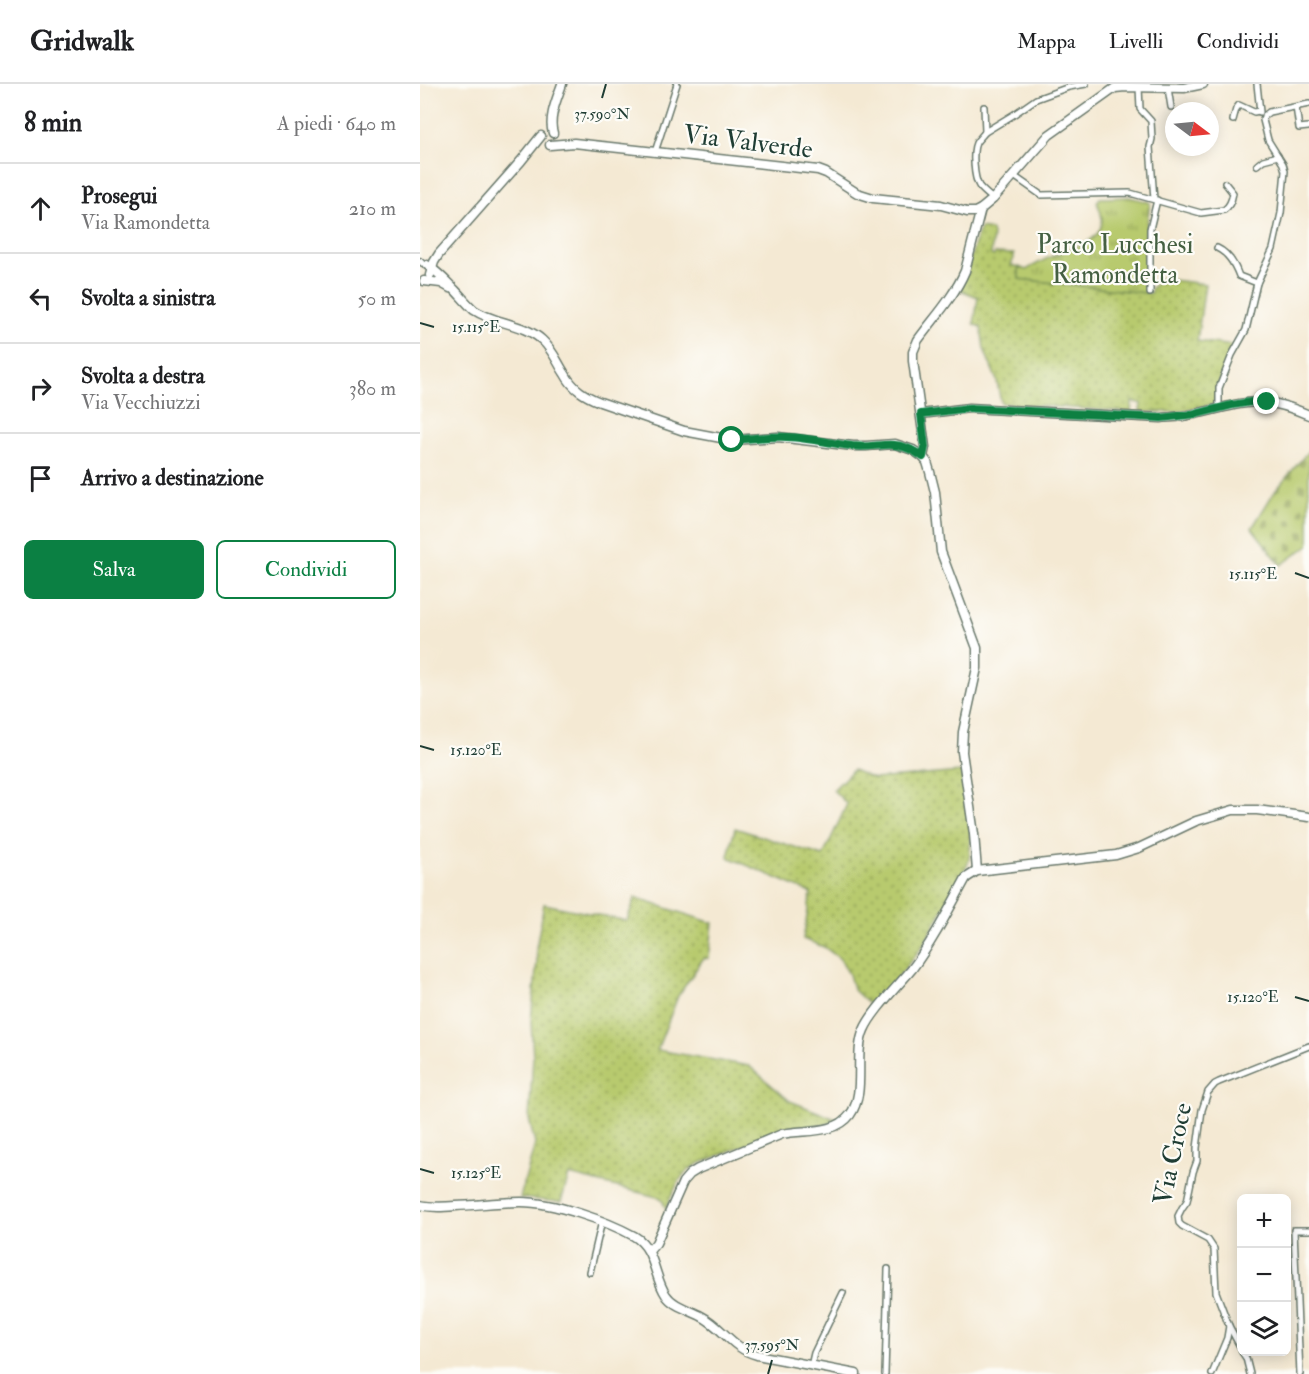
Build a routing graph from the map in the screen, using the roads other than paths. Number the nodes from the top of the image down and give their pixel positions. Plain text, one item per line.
1 (562, 84) edge
2 (677, 84) edge
3 (1086, 84) edge
4 (1203, 84) edge
5 (1257, 84) edge
6 (1112, 86) edge
7 (1168, 86) edge
8 (1139, 87) junction
9 (1170, 102) edge
10 (1309, 104) edge
11 (555, 105) junction
12 (984, 106) dead end
13 (1296, 107) junction
14 (1259, 111) junction
15 (1264, 116) junction
16 (1233, 120) dead end
17 (1308, 127) edge
18 (985, 132) junction
19 (554, 134) junction
20 (542, 135) junction
21 (574, 143) junction
22 (549, 145) junction
23 (655, 152) junction
24 (1278, 156) junction
25 (522, 161) junction
26 (1257, 165) dead end
27 (1014, 176) junction
28 (1226, 183) dead end
29 (993, 199) junction
30 (1156, 200) junction
31 (981, 209) junction
32 (1217, 248) dead end
33 (424, 271) edge
34 (1257, 283) junction
35 (456, 290) junction
36 (1150, 293) dead end
37 (1219, 408) junction
38 (921, 414) junction
39 (1309, 415) edge
40 (923, 457) junction
41 (1309, 817) edge
42 (977, 872) junction
43 (1309, 1046) edge
44 (420, 1205) edge
45 (602, 1221) junction
46 (1309, 1230) edge
47 (649, 1251) junction
48 (888, 1269) dead end
49 (590, 1272) dead end
50 (843, 1293) dead end
51 (1229, 1326) junction
52 (1237, 1341) edge
53 (1245, 1356) edge
54 (811, 1366) junction
55 (826, 1372) edge
56 (850, 1374) edge
57 (885, 1374) edge
58 (1212, 1374) edge
59 (1250, 1374) edge
60 (1300, 1374) edge

1 - 11 street
2 - 23 street
3 - 18 street
4 - 7 street
5 - 14 street
6 - 8 street
6 - 27 street
7 - 8 street
7 - 9 street
8 - 30 street
10 - 13 street
11 - 19 street
11 - 20 street
12 - 18 street
13 - 15 street
13 - 17 street
14 - 15 street
14 - 16 street
15 - 24 street
18 - 29 street
19 - 20 street
19 - 21 street
19 - 22 street
20 - 22 street
20 - 25 street
21 - 22 street
21 - 23 street, Via Valverde
22 - 25 street
23 - 31 street, Via Valverde
24 - 26 street
24 - 34 street
25 - 33 street
27 - 29 street
27 - 30 street
28 - 30 street
29 - 31 street
30 - 36 street
31 - 38 street
32 - 34 street
33 - 35 street
33 - 35 street
34 - 37 street
35 - 40 street
37 - 38 street
37 - 39 street
38 - 40 street
40 - 42 street
41 - 42 street
42 - 47 street
43 - 51 street, Via Croce
44 - 45 street
45 - 47 street
45 - 49 street
46 - 60 street
47 - 54 street
48 - 57 street
50 - 54 street
51 - 52 street, Via Croce
51 - 58 street
53 - 59 street, Via Croce
54 - 55 street
55 - 56 street

